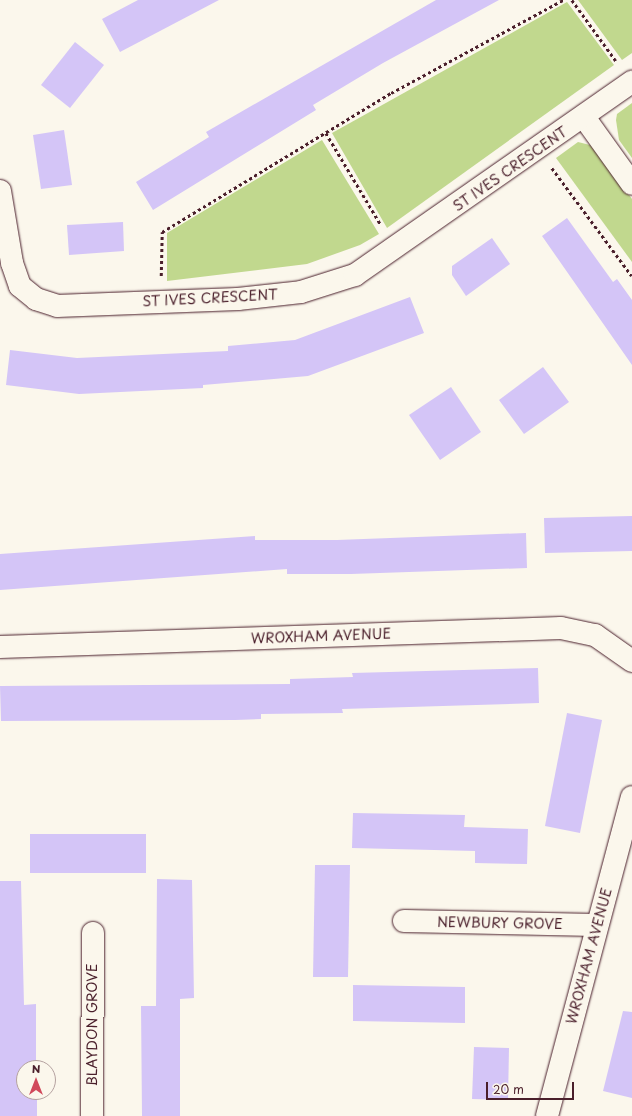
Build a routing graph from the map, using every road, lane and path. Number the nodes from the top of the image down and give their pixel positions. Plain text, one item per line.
1 (563, 0) edge
2 (572, 0) edge
3 (632, 82) edge
4 (584, 117) junction
5 (326, 133) junction
6 (539, 150) junction
7 (632, 184) edge
8 (0, 191) edge
9 (395, 249) junction
10 (632, 276) edge
11 (161, 300) junction
12 (0, 647) edge
13 (632, 661) edge
14 (632, 797) edge
15 (404, 921) dead end
16 (596, 925) junction
17 (93, 933) dead end
18 (92, 1116) edge
19 (547, 1116) edge

1 - 5 path
2 - 3 path
3 - 4 street, ST IVES CRESCENT
4 - 6 street, ST IVES CRESCENT
4 - 7 street
5 - 9 path
5 - 11 path
6 - 9 street, ST IVES CRESCENT
6 - 10 path
8 - 11 street, ST IVES CRESCENT
9 - 11 street, ST IVES CRESCENT
12 - 13 street, WROXHAM AVENUE
14 - 16 street, WROXHAM AVENUE
15 - 16 street, NEWBURY GROVE
16 - 19 street, WROXHAM AVENUE
17 - 18 street, BLAYDON GROVE

